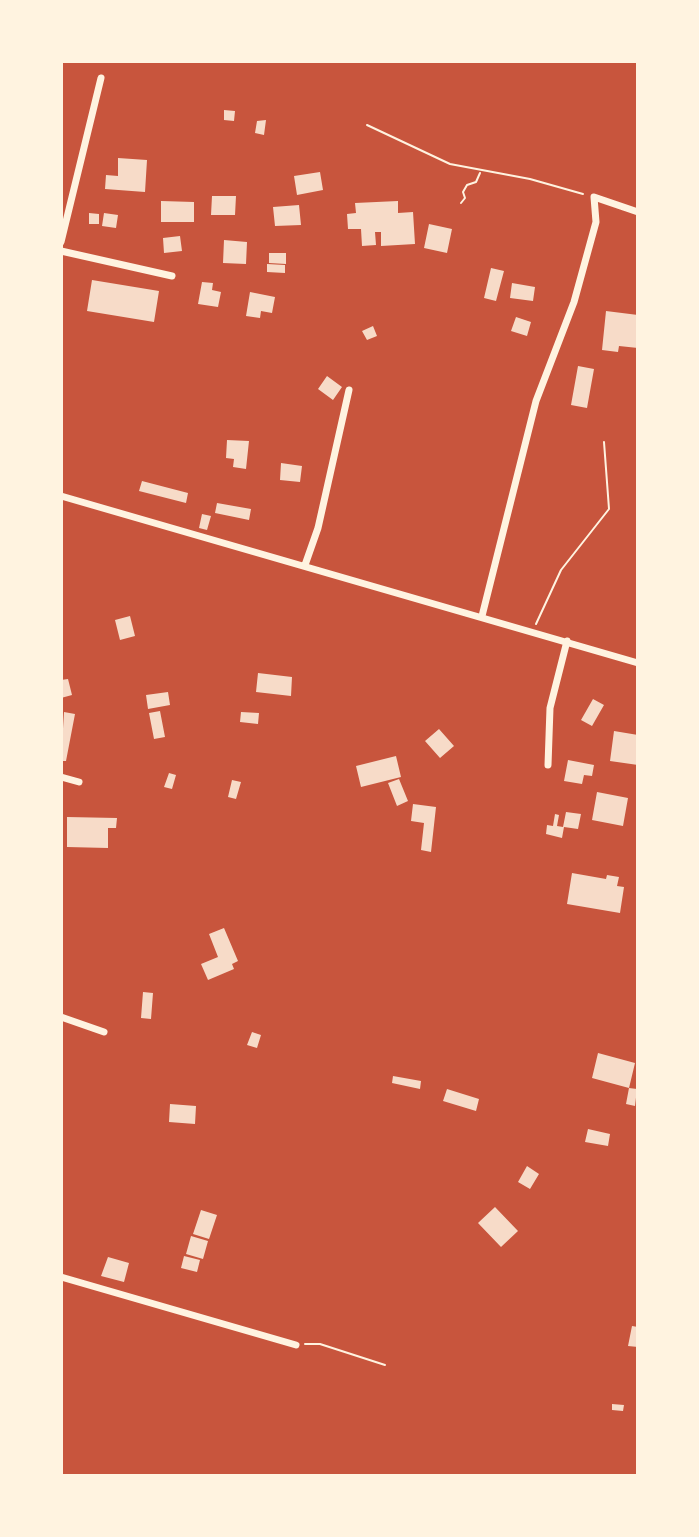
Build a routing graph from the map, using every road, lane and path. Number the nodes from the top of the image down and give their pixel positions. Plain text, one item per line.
1 (101, 79) dead end
2 (367, 125) dead end
3 (480, 172) junction
4 (594, 197) junction
5 (461, 203) dead end
6 (638, 212) edge
7 (61, 242) edge
8 (61, 251) edge
9 (172, 276) dead end
10 (349, 390) dead end
11 (604, 442) dead end
12 (61, 496) edge
13 (304, 565) junction
14 (482, 616) junction
15 (532, 631) junction
16 (567, 641) junction
17 (638, 663) edge
18 (548, 765) dead end
19 (61, 777) edge
20 (79, 782) dead end
21 (61, 1017) edge
22 (104, 1032) dead end
23 (61, 1277) edge
24 (296, 1345) joint
25 (385, 1364) dead end

1 - 7 street
2 - 3 path
3 - 4 path
3 - 5 path
4 - 6 street
4 - 14 street
8 - 9 street
10 - 13 street
11 - 15 path
12 - 13 street
13 - 14 street
14 - 15 street
15 - 16 street
16 - 17 street
16 - 18 street
19 - 20 street
21 - 22 street
23 - 24 street
24 - 25 path

